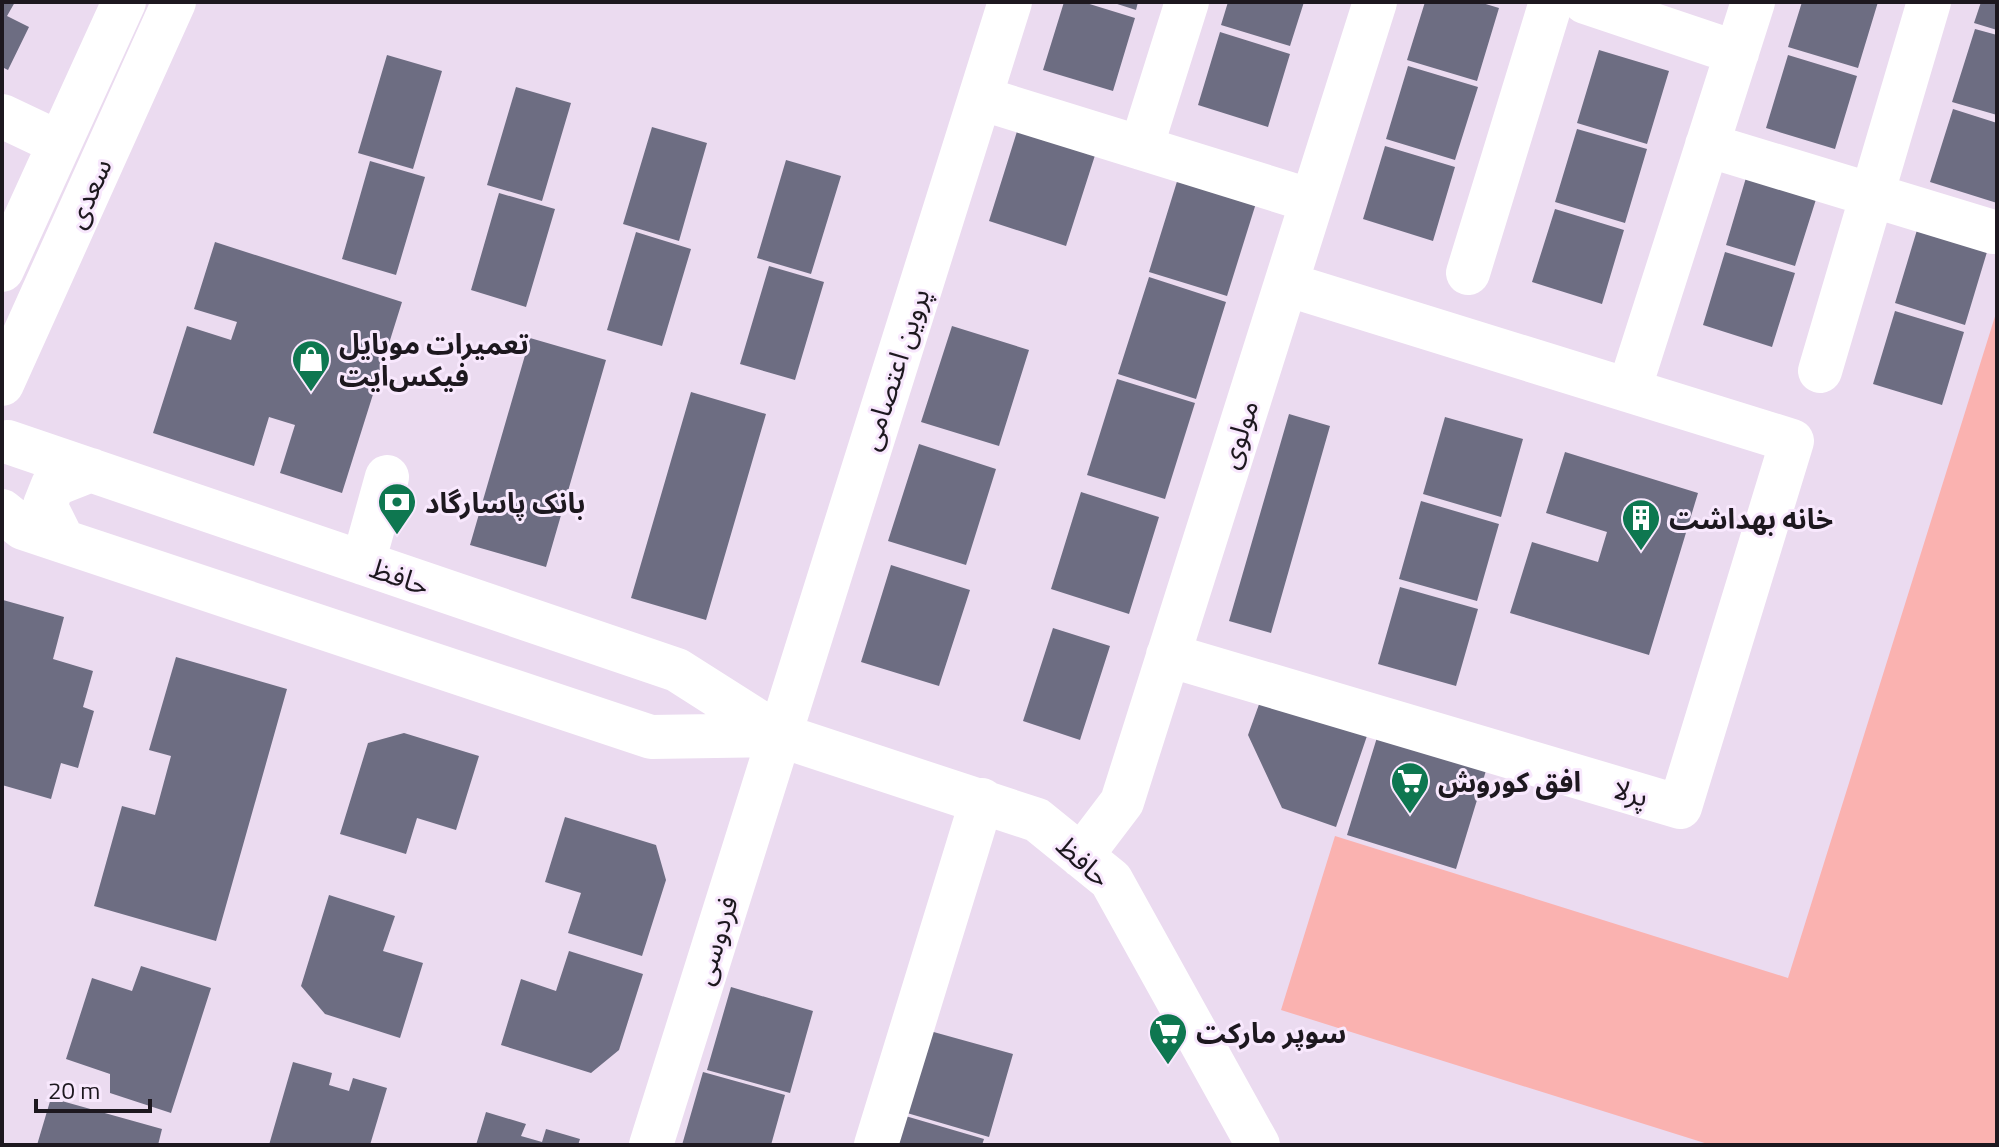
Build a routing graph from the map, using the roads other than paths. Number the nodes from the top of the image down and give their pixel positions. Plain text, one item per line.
1 (124, 2) edge
2 (174, 2) edge
3 (1010, 2) edge
4 (1187, 2) edge
5 (1375, 2) edge
6 (1551, 2) edge
7 (1585, 2) edge
8 (1753, 2) edge
9 (1929, 2) edge
10 (1737, 53) junction
11 (980, 98) junction
12 (2, 116) edge
13 (59, 143) junction
14 (1707, 145) junction
15 (1141, 148) junction
16 (1872, 194) junction
17 (1312, 201) junction
18 (1993, 232) dead end
19 (2, 270) edge
20 (1468, 273) dead end
21 (1286, 284) junction
22 (1820, 371) dead end
23 (2, 384) edge
24 (1629, 390) junction
25 (4, 448) edge
26 (91, 470) junction
27 (387, 477) dead end
28 (29, 527) edge
29 (363, 563) junction
30 (1168, 655) junction
31 (677, 670) junction
32 (779, 735) junction
33 (651, 737) junction
34 (982, 800) junction
35 (1081, 856) junction
36 (651, 1145) edge
37 (876, 1145) edge
38 (1258, 1145) edge

1 - 13 street, سعدی
2 - 23 street, سعدی
3 - 11 street, پروین اعتصامی
4 - 15 street
5 - 17 street, مولوی
6 - 20 street
7 - 10 street
8 - 10 street
9 - 16 street
10 - 14 street
11 - 15 street
11 - 32 street, پروین اعتصامی
12 - 13 street
13 - 19 street, سعدی
14 - 16 street
14 - 24 street
15 - 17 street
16 - 18 street
16 - 22 street
17 - 21 street, مولوی
21 - 24 street
21 - 30 street, مولوی
24 - 30 street, پرلا
25 - 26 street, حافظ
26 - 28 street
26 - 29 street, حافظ
27 - 29 street
28 - 33 street, حافظ
29 - 31 street, حافظ
30 - 35 street, مولوی
31 - 32 street, حافظ
31 - 33 street
32 - 33 street, حافظ
32 - 34 street, حافظ
32 - 36 street, فردوسی
34 - 35 street, حافظ
34 - 37 street
35 - 38 street, حافظ

